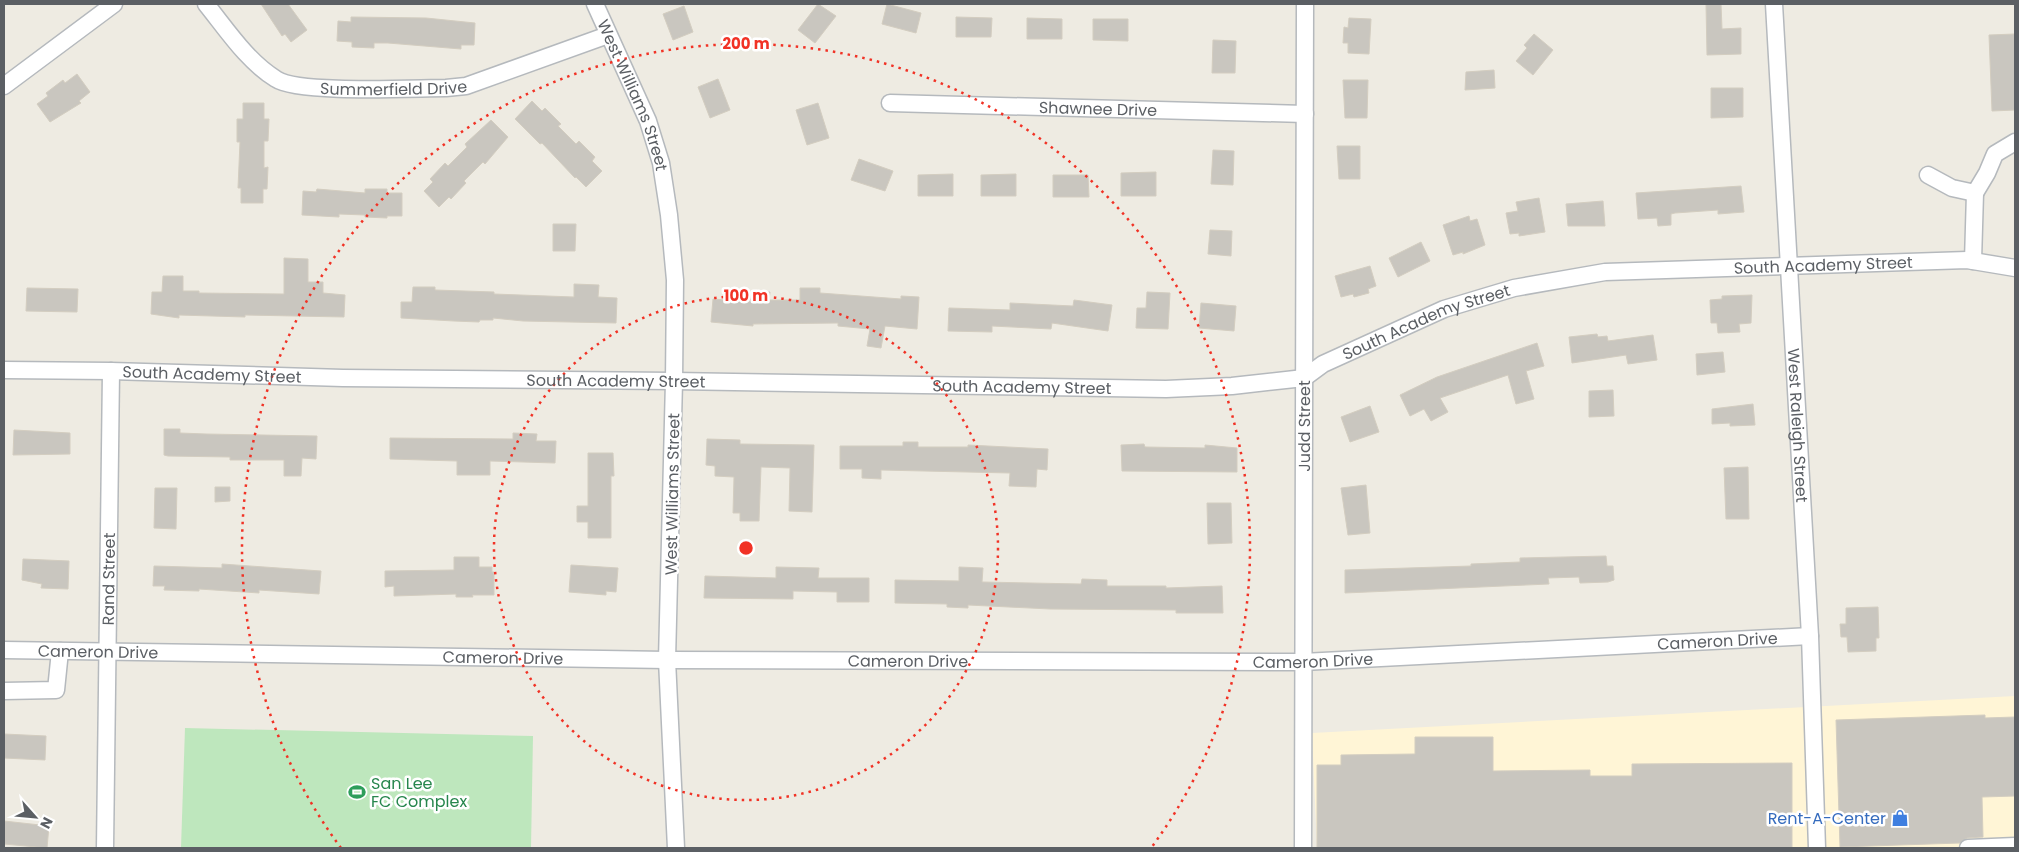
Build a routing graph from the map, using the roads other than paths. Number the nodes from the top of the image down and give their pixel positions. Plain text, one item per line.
1 (114, 4) edge
2 (206, 4) edge
3 (595, 4) edge
4 (1305, 4) edge
5 (1774, 4) edge
6 (608, 35) junction
7 (4, 86) edge
8 (890, 103) dead end
9 (1305, 114) junction
10 (2015, 142) edge
11 (1928, 175) dead end
12 (1974, 193) junction
13 (1973, 261) junction
14 (1790, 264) junction
15 (2015, 268) edge
16 (4, 370) edge
17 (111, 370) junction
18 (1304, 378) junction
19 (674, 381) junction
20 (1810, 636) junction
21 (4, 650) edge
22 (60, 651) junction
23 (108, 652) junction
24 (667, 660) junction
25 (1303, 662) junction
26 (4, 692) edge
27 (2015, 846) edge
28 (105, 848) edge
29 (676, 848) edge
30 (1303, 848) edge
31 (1817, 848) edge
32 (1968, 848) edge

1 - 7 street
2 - 6 street, Summerfield Drive
3 - 6 street, West Williams Street
4 - 9 street, Judd Street
5 - 14 street, West Raleigh Street
6 - 19 street, West Williams Street
8 - 9 street, Shawnee Drive
9 - 18 street, Judd Street
10 - 12 street
11 - 12 street
12 - 13 street
13 - 14 street, South Academy Street
13 - 15 street, South Academy Street
14 - 18 street, South Academy Street
14 - 20 street, West Raleigh Street
16 - 17 street, South Academy Street
17 - 19 street, South Academy Street
17 - 23 street, Rand Street
18 - 19 street, South Academy Street
18 - 25 street, Judd Street
19 - 24 street, West Williams Street
20 - 25 street, Cameron Drive
20 - 31 street, West Raleigh Street
21 - 22 street, Cameron Drive
22 - 23 street, Cameron Drive
22 - 26 street
23 - 24 street, Cameron Drive
23 - 28 street, Rand Street
24 - 25 street, Cameron Drive
24 - 29 street, West Williams Street
25 - 30 street, Judd Street
27 - 32 street

